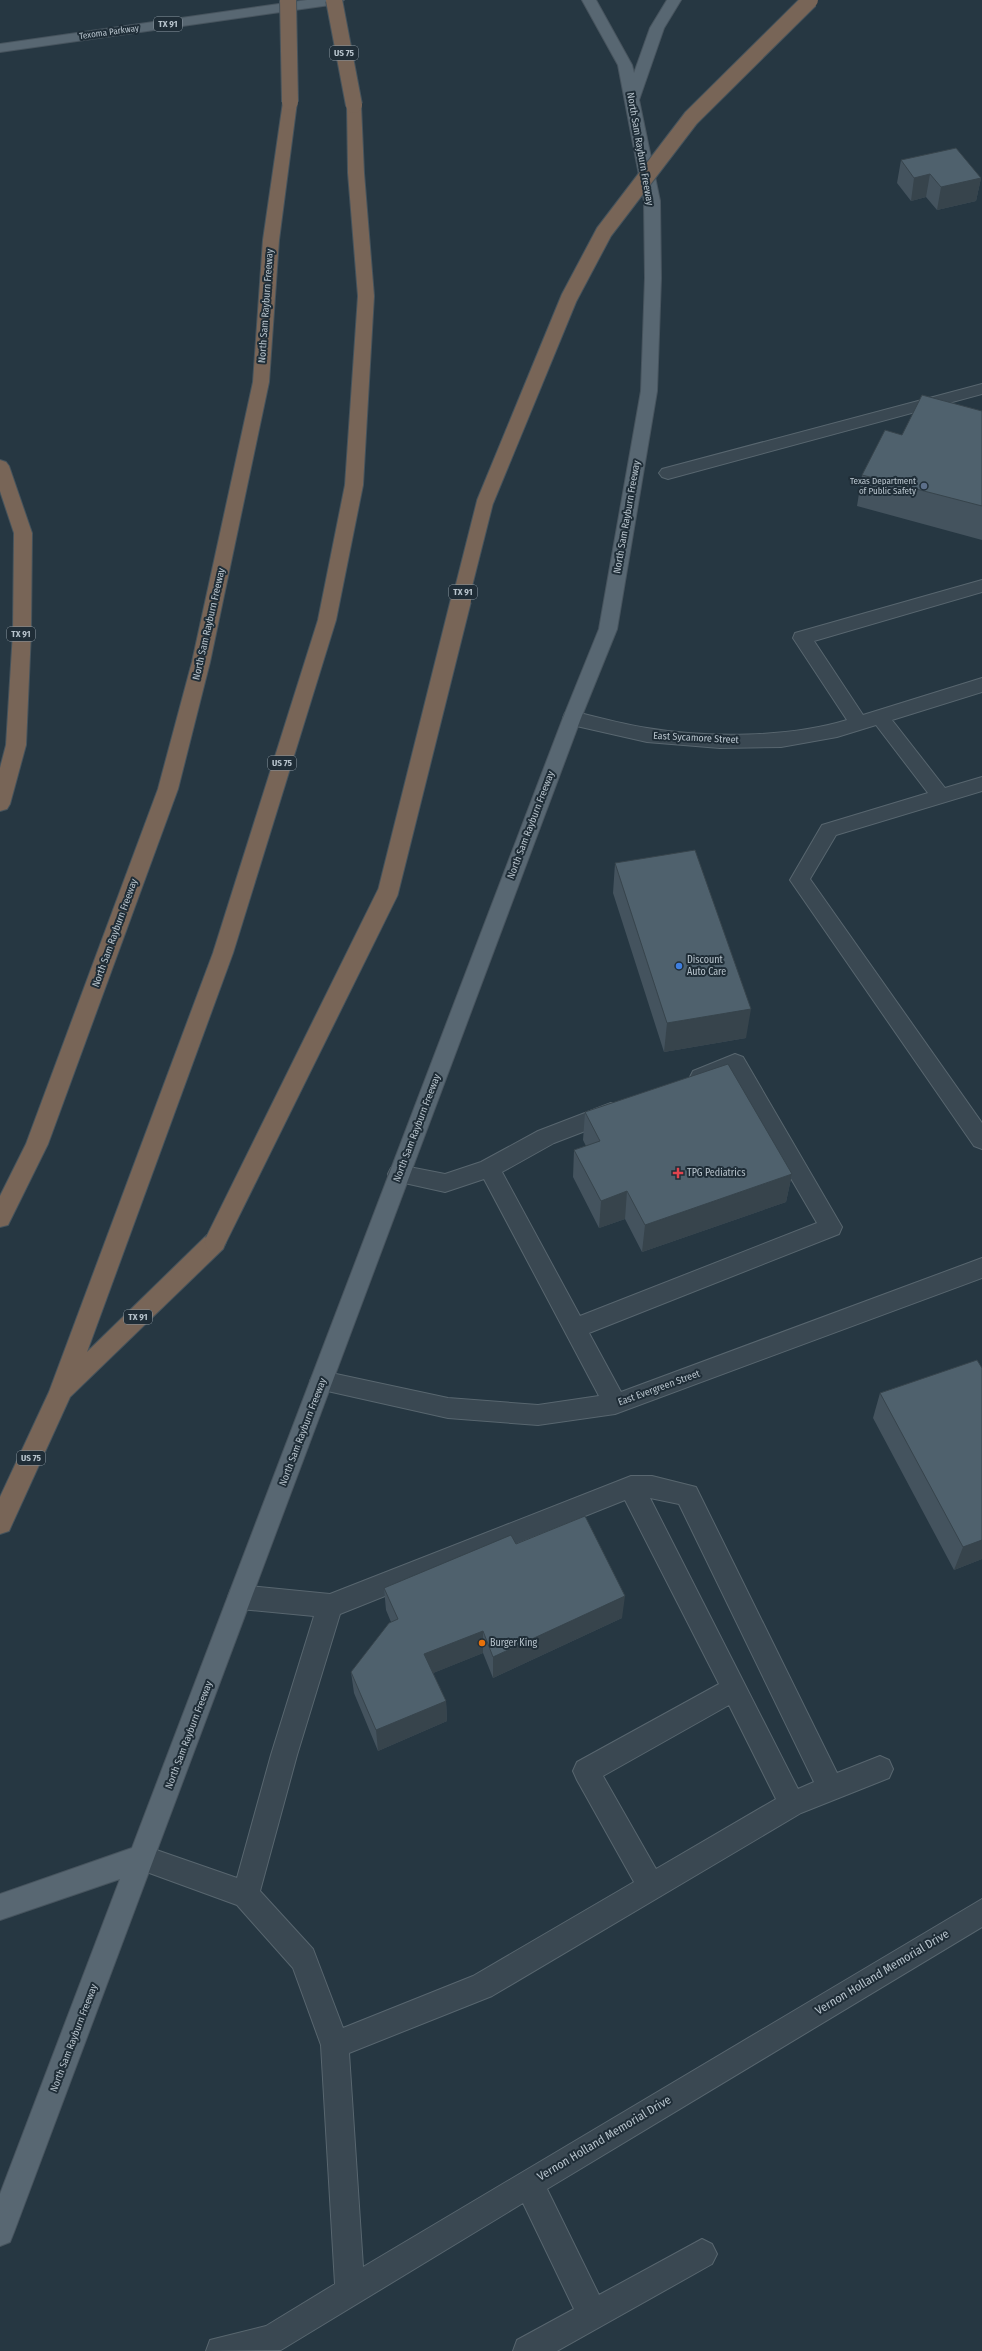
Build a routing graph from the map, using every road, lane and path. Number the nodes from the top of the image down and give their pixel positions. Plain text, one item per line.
1 (288, 0) edge
2 (336, 0) edge
3 (589, 0) edge
4 (674, 0) edge
5 (810, 0) edge
6 (0, 48) edge
7 (632, 102) junction
8 (982, 389) edge
9 (0, 466) edge
10 (668, 473) dead end
11 (982, 586) edge
12 (982, 685) edge
13 (880, 717) junction
14 (572, 718) junction
15 (859, 724) junction
16 (982, 784) edge
17 (941, 796) junction
18 (0, 804) edge
19 (684, 1083) edge
20 (634, 1103) edge
21 (981, 1136) edge
22 (489, 1168) junction
23 (399, 1174) junction
24 (0, 1218) edge
25 (982, 1268) edge
26 (574, 1329) junction
27 (322, 1381) junction
28 (62, 1392) junction
29 (615, 1404) junction
30 (631, 1487) junction
31 (0, 1523) edge
32 (240, 1597) junction
33 (330, 1606) junction
34 (734, 1689) junction
35 (880, 1769) dead end
36 (831, 1789) junction
37 (792, 1804) junction
38 (142, 1858) junction
39 (652, 1887) junction
40 (246, 1895) junction
41 (0, 1907) edge
42 (982, 1912) edge
43 (335, 2044) junction
44 (529, 2183) junction
45 (0, 2232) edge
46 (702, 2254) dead end
47 (350, 2293) junction
48 (593, 2316) junction
49 (221, 2351) edge
50 (528, 2351) edge

1 - 24 highway, North Sam Rayburn Freeway, bridge
2 - 6 main road, Texoma Parkway / TX 91
2 - 28 highway, US 75, bridge
3 - 7 main road, North Sam Rayburn Freeway
4 - 7 main road
5 - 28 highway, TX 91, bridge
7 - 14 main road, North Sam Rayburn Freeway
8 - 10 street
9 - 18 highway, TX 91
11 - 15 street
12 - 13 street, East Sycamore Street
13 - 15 street, East Sycamore Street
13 - 17 street
14 - 15 street, East Sycamore Street
14 - 23 main road, North Sam Rayburn Freeway
16 - 17 street
17 - 21 street
19 - 26 street
20 - 22 street
22 - 23 street
22 - 26 street
23 - 27 main road, North Sam Rayburn Freeway
25 - 29 street, East Evergreen Street
26 - 29 street
27 - 29 street, East Evergreen Street
27 - 32 main road, North Sam Rayburn Freeway
28 - 31 highway, US 75
30 - 33 street
30 - 34 street
30 - 36 street
32 - 33 street
32 - 38 main road, North Sam Rayburn Freeway
33 - 40 street
34 - 37 street
34 - 39 street
35 - 36 street
36 - 37 street
37 - 39 street
38 - 40 street
38 - 41 main road
38 - 45 main road, North Sam Rayburn Freeway
39 - 43 street
40 - 43 street
42 - 44 street, Vernon Holland Memorial Drive
43 - 47 street
44 - 47 street, Vernon Holland Memorial Drive
44 - 48 street
46 - 48 street
47 - 49 street, Vernon Holland Memorial Drive
48 - 50 street

